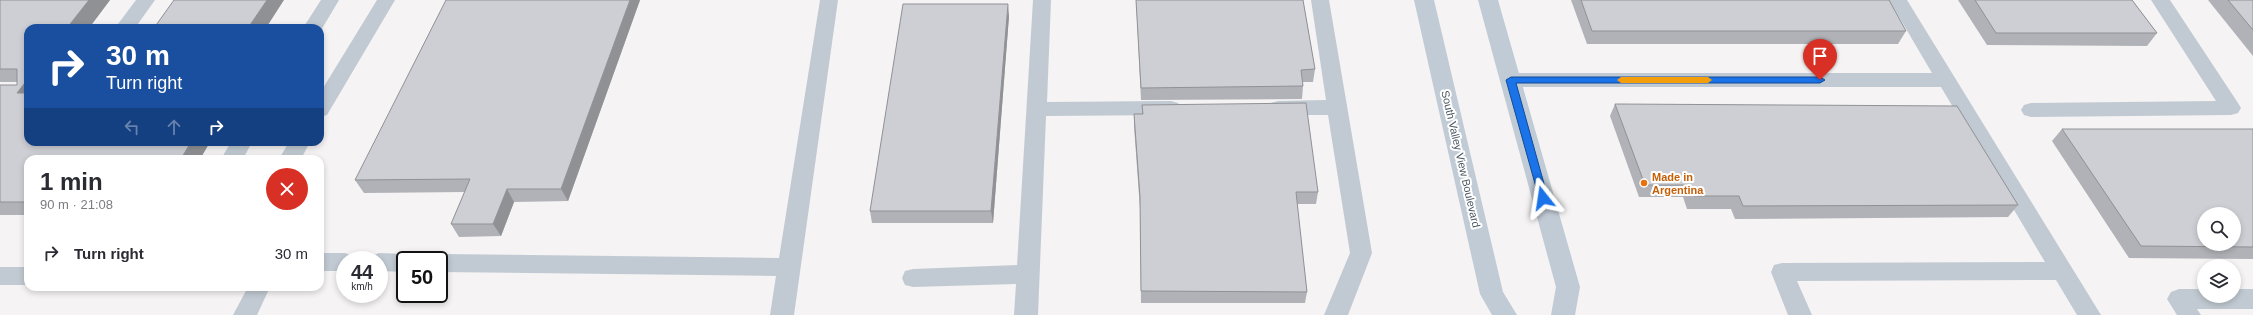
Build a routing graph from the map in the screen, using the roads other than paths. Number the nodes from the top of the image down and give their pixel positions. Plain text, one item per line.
1 (146, 0) edge
2 (330, 0) edge
3 (386, 0) edge
4 (829, 0) edge
5 (1042, 0) edge
6 (1320, 0) edge
7 (1424, 0) edge
8 (1488, 0) edge
9 (1898, 0) edge
10 (2160, 0) edge
11 (128, 24) edge
12 (315, 24) edge
13 (1511, 80) junction
14 (1947, 80) junction
15 (324, 103) edge
16 (1338, 107) junction
17 (1187, 108) edge
18 (1258, 108) edge
19 (1036, 109) junction
20 (2031, 110) dead end
21 (240, 146) edge
22 (298, 146) edge
23 (234, 155) edge
24 (292, 155) edge
25 (324, 262) edge
26 (336, 262) edge
27 (448, 263) edge
28 (789, 267) junction
29 (2062, 270) junction
30 (1028, 274) junction
31 (0, 276) edge
32 (24, 276) edge
33 (913, 278) dead end
34 (257, 291) edge
35 (2253, 299) edge
36 (245, 315) edge
37 (782, 315) edge
38 (1026, 315) edge
39 (1336, 315) edge
40 (1505, 315) edge
41 (1563, 315) edge
42 (1800, 315) edge
43 (2089, 315) edge
44 (2189, 315) edge

1 - 11 lane
2 - 12 lane
3 - 15 lane
4 - 28 lane
5 - 19 lane
6 - 16 lane
7 - 40 main road, South Valley View Boulevard
8 - 13 main road
9 - 14 lane
10 - 20 lane
13 - 14 lane
13 - 41 main road
14 - 29 lane
16 - 18 lane
16 - 39 lane
17 - 19 lane
19 - 30 lane
21 - 23 lane
22 - 24 lane
25 - 26 lane
27 - 28 lane
28 - 37 lane
29 - 42 lane
29 - 43 lane
30 - 33 lane
30 - 38 lane
31 - 32 lane
34 - 36 lane
35 - 44 lane

